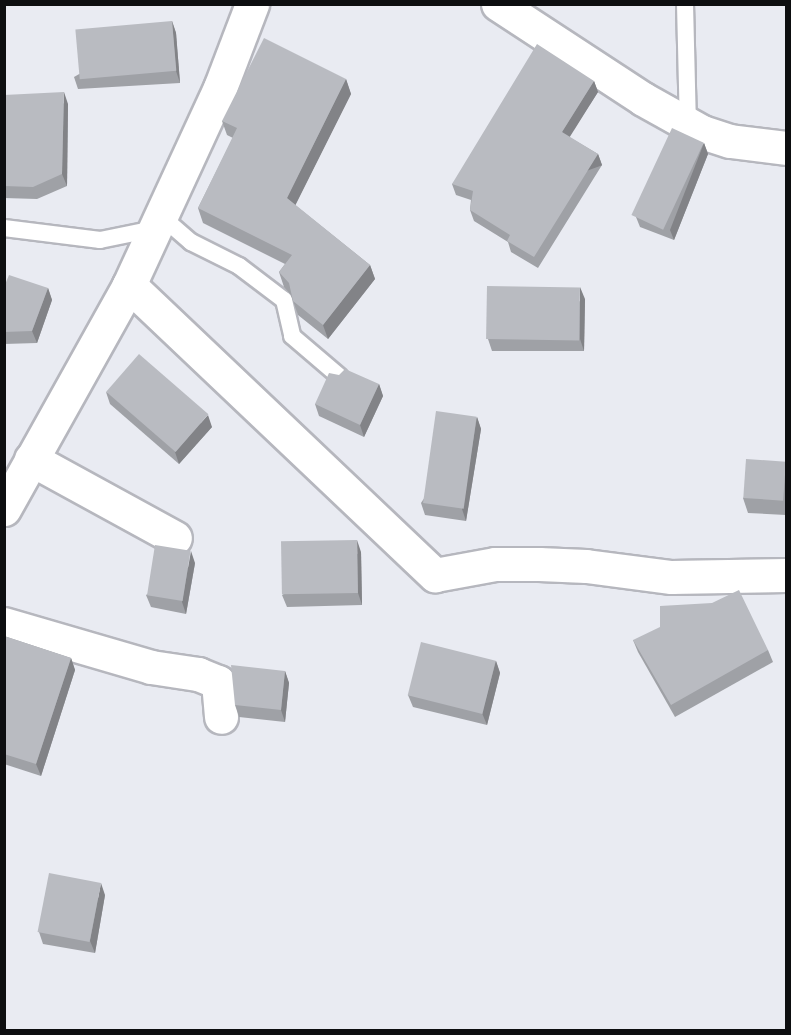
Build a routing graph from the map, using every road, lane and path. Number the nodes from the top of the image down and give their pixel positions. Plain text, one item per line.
1 (252, 4) edge
2 (498, 4) edge
3 (685, 4) edge
4 (688, 124) junction
5 (786, 148) edge
6 (158, 223) junction
7 (4, 228) edge
8 (129, 285) junction
9 (340, 377) edge
10 (31, 459) junction
11 (4, 509) edge
12 (175, 538) dead end
13 (786, 575) edge
14 (4, 624) edge
15 (221, 717) dead end

1 - 6 street
2 - 4 street
3 - 4 lane
4 - 5 street
6 - 7 lane
6 - 8 street
6 - 9 lane
8 - 10 street
8 - 13 street
10 - 11 street
10 - 12 street
14 - 15 street

